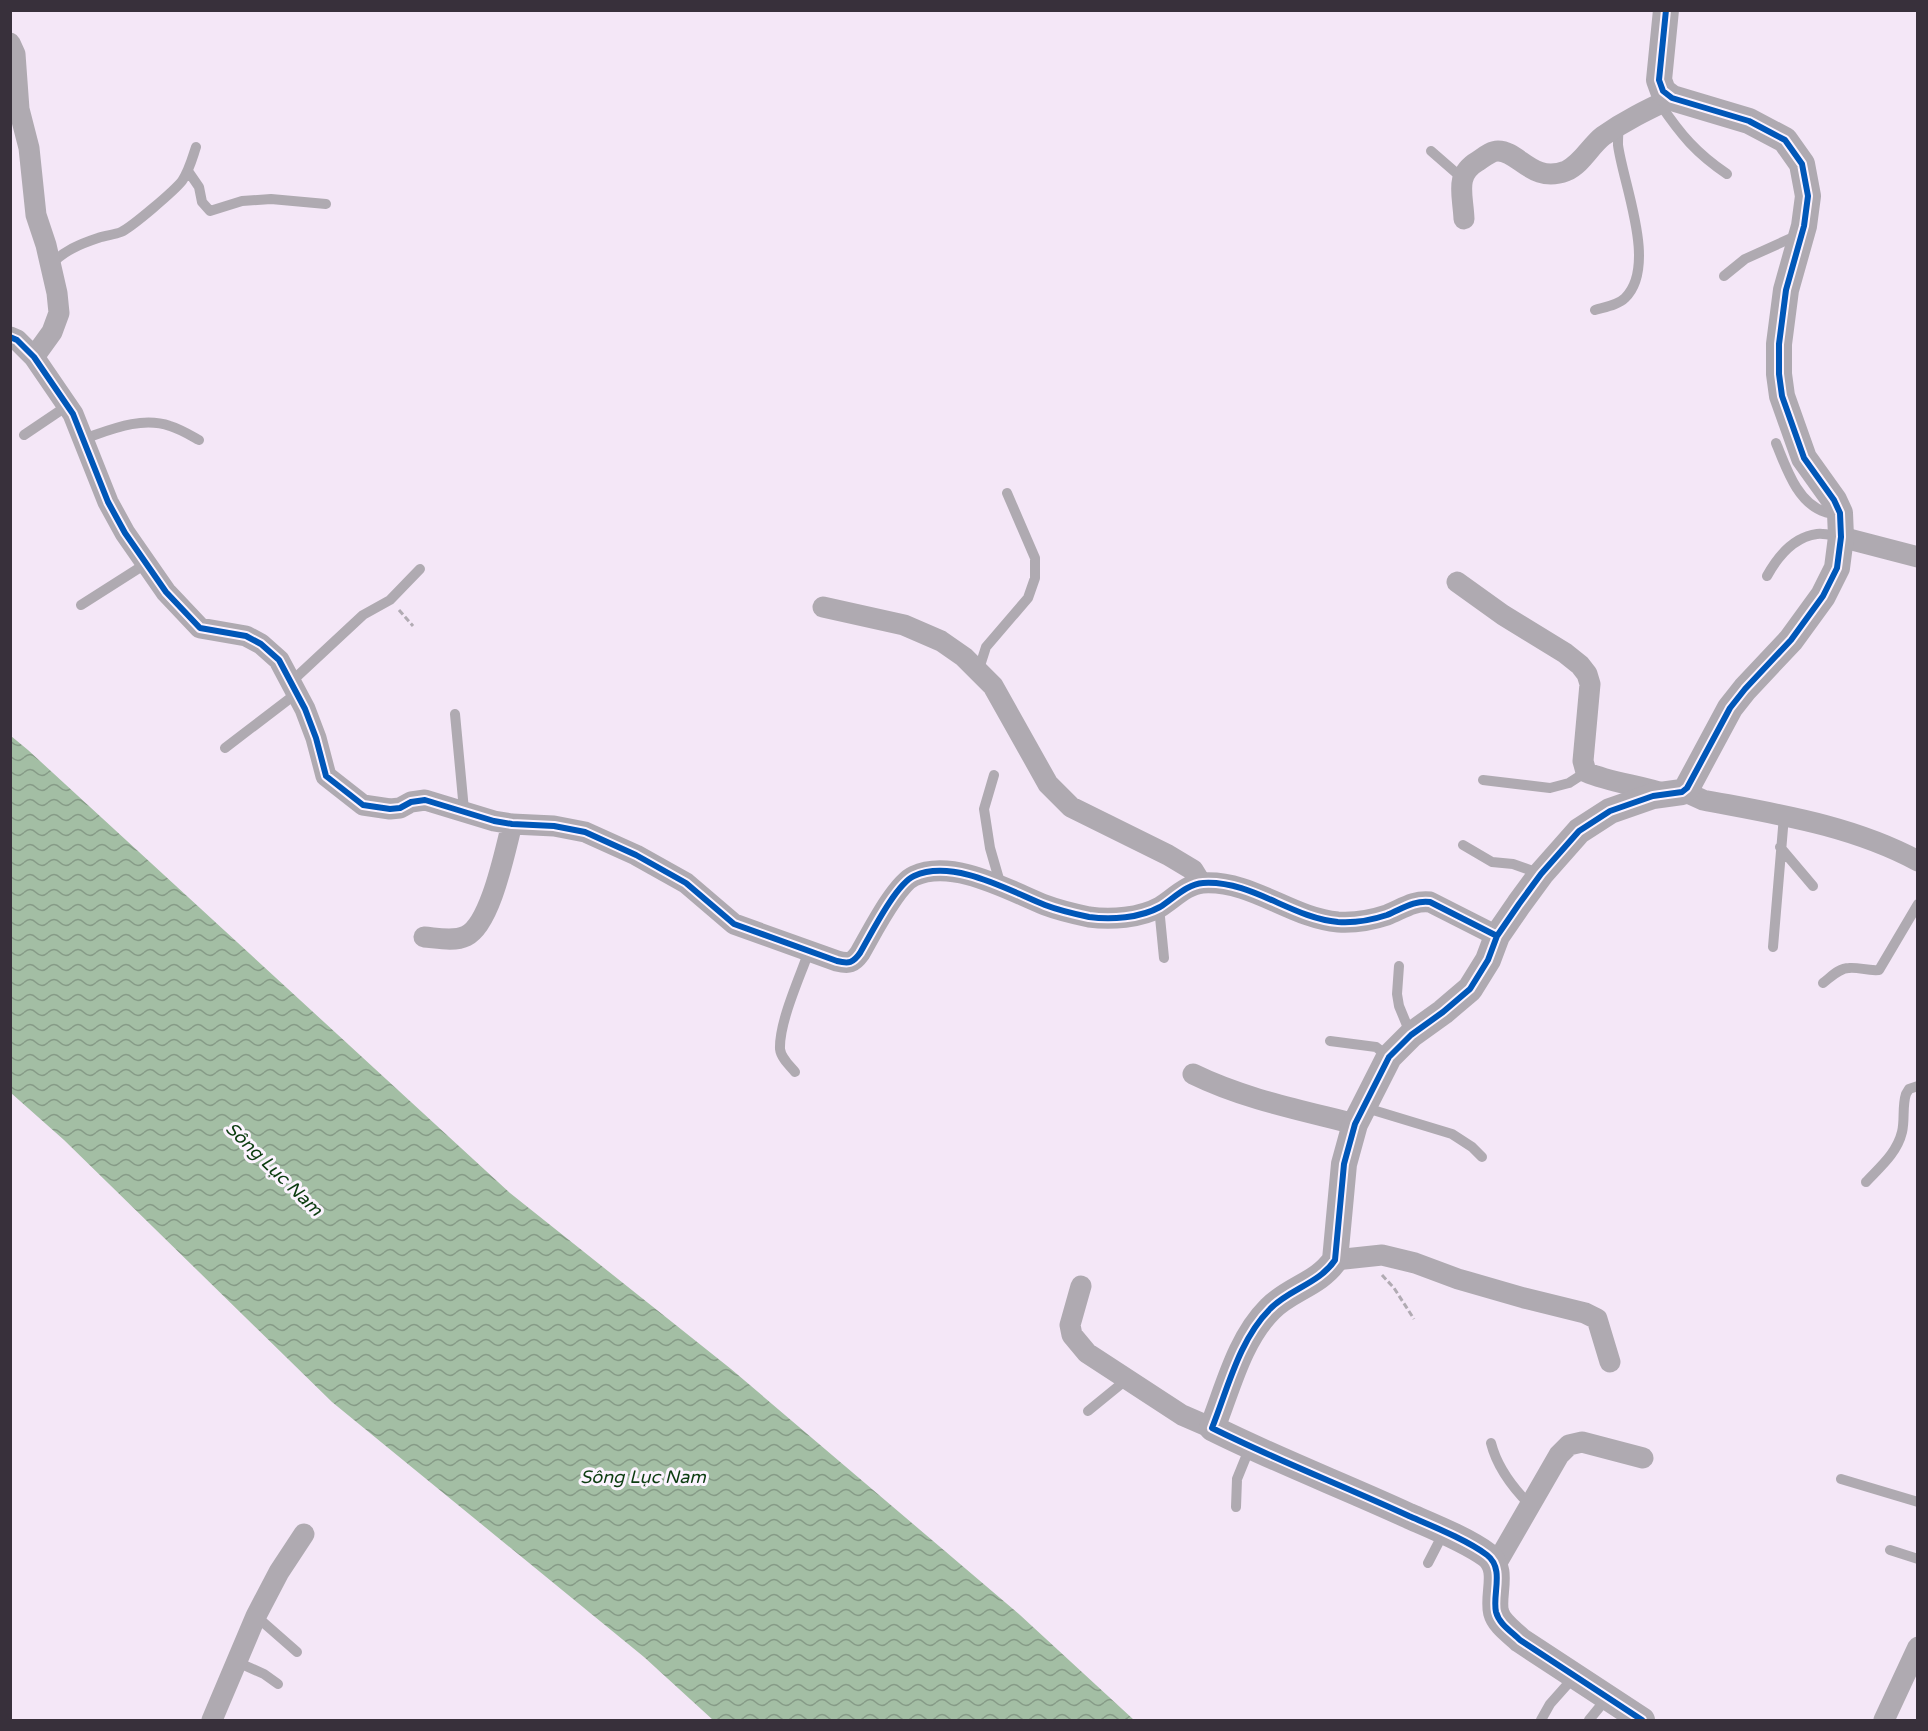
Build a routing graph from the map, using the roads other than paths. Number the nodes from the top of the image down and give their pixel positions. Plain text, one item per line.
1 (1666, 10) edge
2 (10, 43) edge
3 (1666, 101) junction
4 (1619, 126) junction
5 (196, 147) dead end
6 (1431, 152) dead end
7 (188, 171) junction
8 (1727, 174) dead end
9 (1462, 178) junction
10 (326, 204) dead end
11 (1464, 219) dead end
12 (1802, 234) junction
13 (51, 265) junction
14 (1724, 276) dead end
15 (1595, 310) dead end
16 (10, 337) edge
17 (34, 357) junction
18 (68, 406) junction
19 (24, 435) dead end
20 (83, 439) junction
21 (199, 440) dead end
22 (1776, 443) dead end
23 (1007, 493) dead end
24 (1841, 525) junction
25 (1917, 556) edge
26 (147, 563) junction
27 (420, 569) dead end
28 (1767, 576) dead end
29 (1457, 582) dead end
30 (81, 605) dead end
31 (822, 607) dead end
32 (978, 672) junction
33 (294, 688) junction
34 (455, 714) dead end
35 (225, 748) dead end
36 (1586, 772) junction
37 (994, 776) dead end
38 (1483, 780) dead end
39 (1676, 791) junction
40 (464, 810) junction
41 (1784, 816) junction
42 (512, 824) junction
43 (1463, 845) dead end
44 (1780, 847) junction
45 (1917, 861) edge
46 (1541, 874) junction
47 (1201, 883) junction
48 (1001, 886) junction
49 (1813, 886) dead end
50 (1917, 904) edge
51 (1159, 907) junction
52 (1497, 936) junction
53 (424, 937) dead end
54 (1773, 947) dead end
55 (809, 951) junction
56 (1164, 958) dead end
57 (1400, 966) dead end
58 (1823, 983) dead end
59 (1411, 1035) junction
60 (1330, 1041) dead end
61 (1389, 1057) junction
62 (795, 1072) dead end
63 (1193, 1074) dead end
64 (1917, 1086) edge
65 (1359, 1116) junction
66 (1482, 1157) dead end
67 (1866, 1182) dead end
68 (1335, 1260) junction
69 (1081, 1286) dead end
70 (1610, 1362) dead end
71 (1126, 1380) junction
72 (1088, 1412) dead end
73 (1212, 1428) junction
74 (1491, 1443) dead end
75 (1250, 1447) junction
76 (1643, 1458) dead end
77 (1841, 1479) dead end
78 (1917, 1502) edge
79 (1530, 1505) junction
80 (1236, 1507) dead end
81 (1444, 1532) junction
82 (303, 1534) dead end
83 (1890, 1550) dead end
84 (1917, 1559) edge
85 (1428, 1563) dead end
86 (1495, 1566) junction
87 (256, 1616) junction
88 (1917, 1647) edge
89 (297, 1652) dead end
90 (237, 1662) junction
91 (1574, 1677) junction
92 (278, 1684) dead end
93 (1607, 1698) junction
94 (212, 1720) edge
95 (1541, 1720) edge
96 (1589, 1720) edge
97 (1642, 1720) edge
98 (1884, 1720) edge

1 - 3 street
2 - 13 street
3 - 4 street
3 - 8 lane
3 - 12 street
4 - 9 street
4 - 15 lane
5 - 7 lane
6 - 9 lane
7 - 10 lane
7 - 13 lane
9 - 11 street
12 - 14 lane
12 - 24 street
13 - 17 street
16 - 17 street
17 - 18 street
18 - 19 lane
18 - 20 street
20 - 21 lane
20 - 26 street
22 - 24 lane
23 - 32 lane
24 - 25 street
24 - 28 lane
24 - 39 street
26 - 30 lane
26 - 33 street
27 - 33 lane
29 - 36 street
31 - 32 street
32 - 47 street
33 - 35 lane
33 - 40 street
34 - 40 lane
36 - 38 lane
36 - 39 street
37 - 48 lane
39 - 41 street
39 - 46 street
40 - 42 street
41 - 44 lane
41 - 45 street
42 - 53 street
42 - 55 street
43 - 46 lane
44 - 49 lane
44 - 54 lane
46 - 52 street
47 - 51 street
47 - 52 street
48 - 51 street
48 - 55 street
50 - 58 lane
51 - 56 lane
52 - 59 street
55 - 62 lane
57 - 59 lane
59 - 61 street
60 - 61 lane
61 - 65 street
63 - 65 street
64 - 67 lane
65 - 66 lane
65 - 68 street
68 - 70 street
68 - 73 street
69 - 71 street
71 - 72 lane
71 - 73 street
73 - 75 street
74 - 79 lane
75 - 80 lane
75 - 81 street
76 - 79 street
77 - 78 lane
79 - 86 street
81 - 85 lane
81 - 86 street
82 - 87 street
83 - 84 lane
86 - 91 street
87 - 89 lane
87 - 90 street
88 - 98 street
90 - 92 lane
90 - 94 street
91 - 93 street
91 - 95 lane
93 - 96 lane
93 - 97 street

